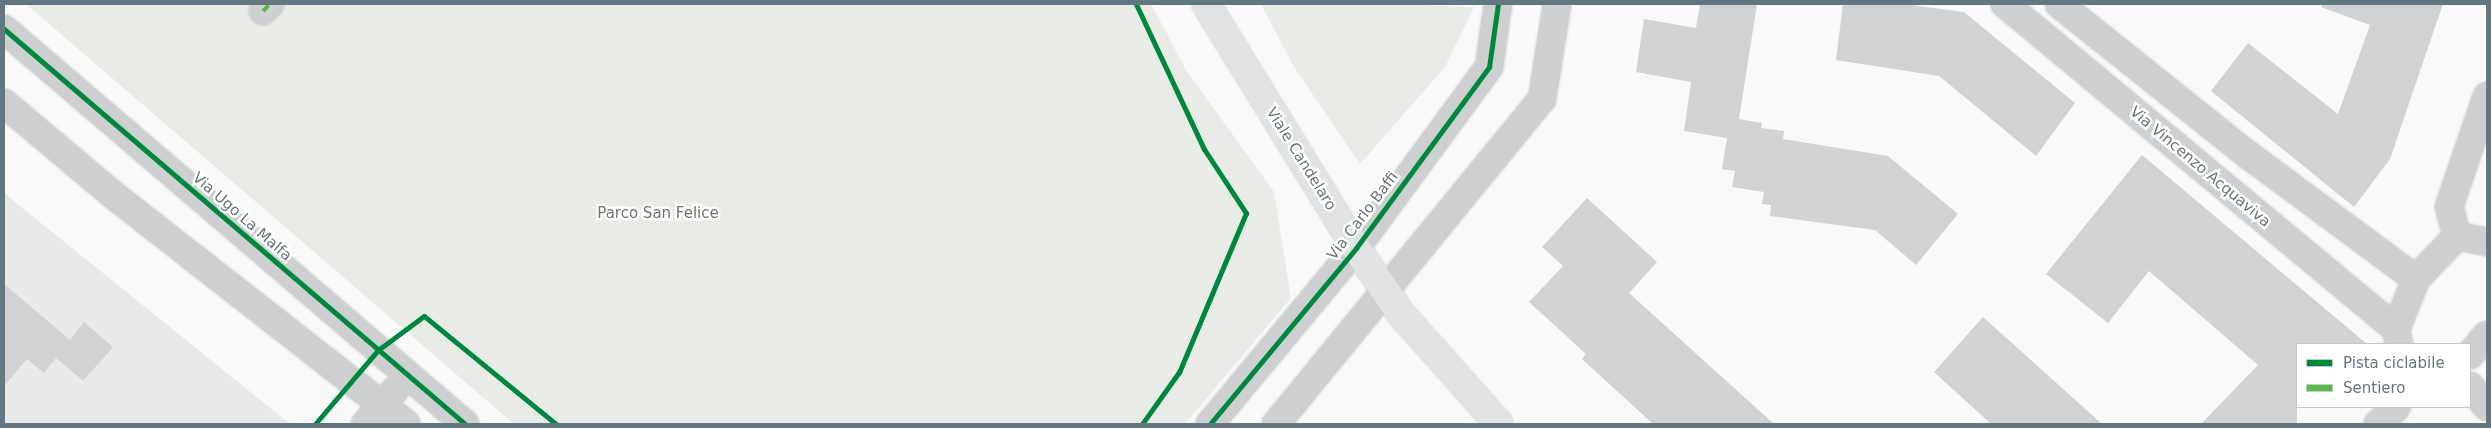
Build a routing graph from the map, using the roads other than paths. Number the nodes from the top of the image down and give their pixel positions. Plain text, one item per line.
1 (1206, 4) edge
2 (1498, 4) edge
3 (1557, 4) edge
4 (2005, 4) edge
5 (2059, 4) edge
6 (4, 29) edge
7 (2487, 96) edge
8 (4, 103) edge
9 (2457, 236) junction
10 (2487, 242) edge
11 (1356, 248) junction
12 (2416, 279) junction
13 (1386, 292) junction
14 (2487, 335) edge
15 (2398, 337) edge
16 (2471, 354) edge
17 (408, 375) junction
18 (2471, 387) edge
19 (383, 403) junction
20 (2487, 407) edge
21 (2395, 408) edge
22 (365, 424) edge
23 (406, 424) edge
24 (465, 424) edge
25 (1210, 424) edge
26 (1276, 424) edge
27 (1499, 424) edge
28 (2378, 424) edge

1 - 11 main road, Viale Candelaro
2 - 11 street, Via Carlo Baffi
3 - 13 street
4 - 15 street, Via Vincenzo Acquaviva
5 - 12 street
6 - 17 street, Via Ugo La Malfa
7 - 9 street
8 - 19 street
9 - 10 street
9 - 12 street
11 - 13 main road, Viale Candelaro
11 - 25 street, Via Carlo Baffi
12 - 15 street
13 - 26 street
13 - 27 main road, Viale Candelaro
14 - 16 street
17 - 19 street
17 - 24 street, Via Ugo La Malfa
18 - 20 street
19 - 22 street
19 - 23 street
21 - 28 street

